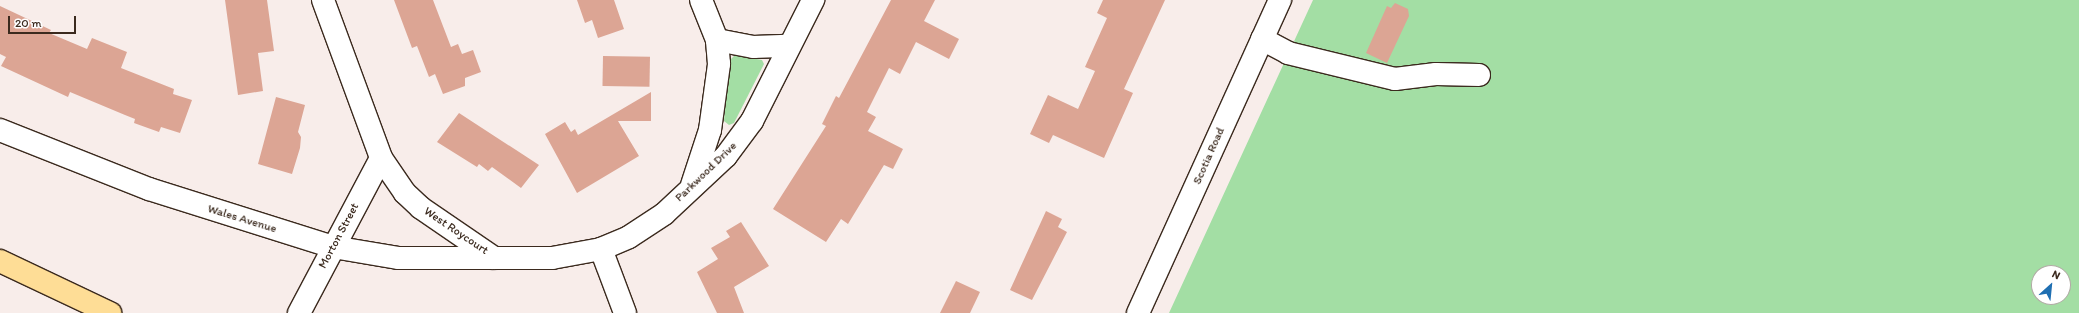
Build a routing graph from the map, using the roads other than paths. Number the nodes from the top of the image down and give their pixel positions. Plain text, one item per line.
1 (323, 0) edge
2 (701, 0) edge
3 (813, 0) edge
4 (1280, 0) edge
5 (1262, 39) junction
6 (717, 40) junction
7 (788, 46) junction
8 (1479, 75) dead end
9 (0, 130) edge
10 (381, 158) junction
11 (692, 185) junction
12 (333, 247) junction
13 (601, 249) junction
14 (494, 258) junction
15 (0, 261) edge
16 (110, 313) edge
17 (299, 313) edge
18 (625, 313) edge
19 (1138, 313) edge

1 - 10 street, West Roycourt
2 - 6 street
3 - 7 street, Parkwood Drive
4 - 5 street, Scotia Road
5 - 8 street
5 - 19 street, Scotia Road
6 - 7 street
6 - 11 street
7 - 11 street, Parkwood Drive
9 - 12 street, Wales Avenue
10 - 12 street, Morton Street
10 - 14 street, West Roycourt
11 - 13 street, Parkwood Drive
12 - 14 street, Wales Avenue
12 - 17 street, Morton Street
13 - 14 street, West Roycourt
13 - 18 street
15 - 16 main road

